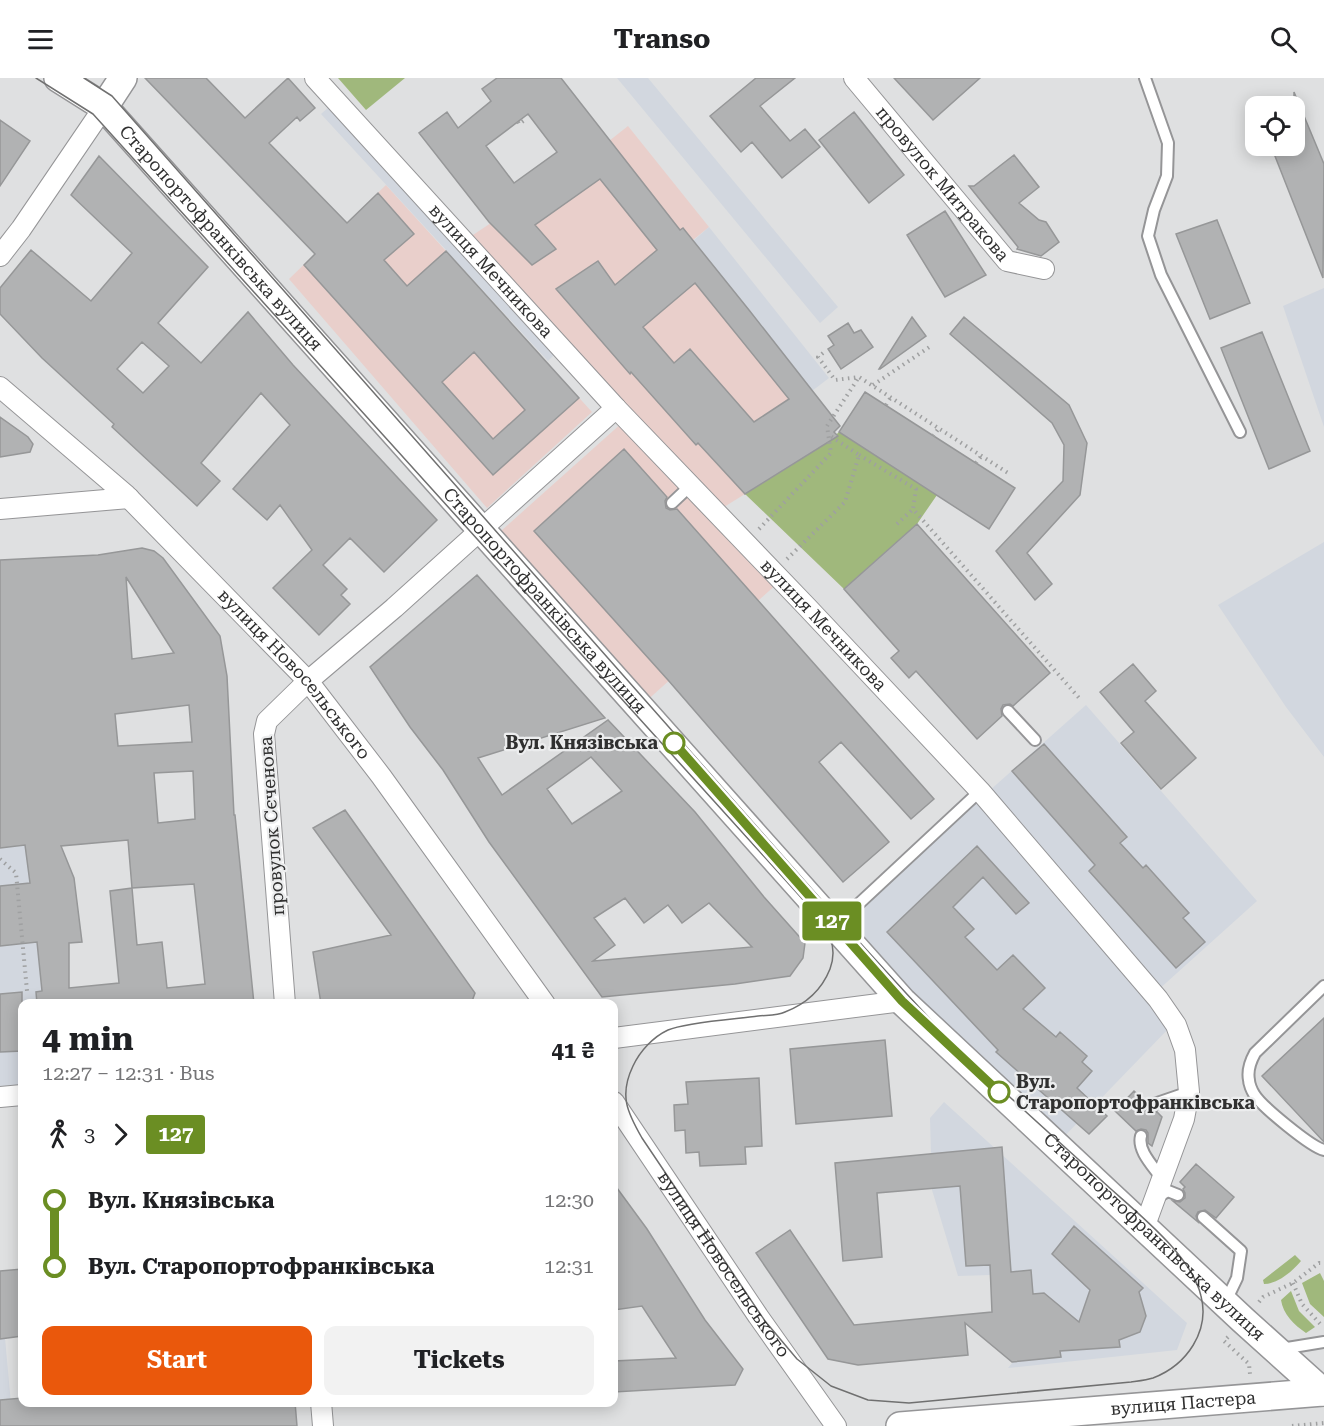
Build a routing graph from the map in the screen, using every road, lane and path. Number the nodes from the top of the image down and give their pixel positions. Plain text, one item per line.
1 (58, 78) edge
2 (123, 78) edge
3 (315, 78) edge
4 (854, 78) edge
5 (1145, 78) edge
6 (104, 107) junction
7 (526, 119) dead end
8 (518, 122) dead end
9 (0, 256) edge
10 (1044, 269) dead end
11 (931, 346) dead end
12 (823, 353) dead end
13 (859, 377) junction
14 (873, 385) junction
15 (0, 387) edge
16 (891, 397) junction
17 (886, 405) dead end
18 (616, 408) junction
19 (939, 428) junction
20 (1240, 432) dead end
21 (828, 435) junction
22 (933, 436) dead end
23 (859, 455) junction
24 (982, 455) junction
25 (976, 463) dead end
26 (1008, 473) dead end
27 (690, 486) junction
28 (129, 498) junction
29 (672, 503) dead end
30 (0, 509) edge
31 (913, 509) junction
32 (897, 524) dead end
33 (481, 529) junction
34 (745, 544) junction
35 (774, 572) junction
36 (308, 681) junction
37 (1080, 699) dead end
38 (1008, 711) dead end
39 (1035, 740) dead end
40 (980, 791) junction
41 (0, 859) edge
42 (836, 925) junction
43 (1324, 986) edge
44 (27, 991) dead end
45 (285, 999) edge
46 (541, 999) edge
47 (902, 1001) junction
48 (618, 1037) edge
49 (1189, 1092) junction
50 (18, 1095) edge
51 (0, 1097) edge
52 (1152, 1107) dead end
53 (618, 1108) edge
54 (1141, 1136) dead end
55 (1324, 1150) edge
56 (1162, 1179) junction
57 (1178, 1195) dead end
58 (1155, 1199) junction
59 (1203, 1217) dead end
60 (1144, 1228) junction
61 (1324, 1263) edge
62 (1293, 1282) junction
63 (1263, 1298) dead end
64 (1225, 1303) junction
65 (1324, 1328) edge
66 (1324, 1342) edge
67 (1275, 1350) junction
68 (1324, 1392) edge
69 (321, 1407) edge
70 (1324, 1423) edge
71 (323, 1426) edge
72 (836, 1426) edge
73 (900, 1426) edge
74 (1292, 1426) edge

1 - 6 main road, Старопортофранківська вулиця
2 - 6 main road
3 - 18 street, вулиця Мечникова
4 - 10 street, провулок Митракова
5 - 20 lane
6 - 9 street
6 - 33 main road, Старопортофранківська вулиця
7 - 8 path
11 - 14 path
12 - 13 path
13 - 14 path
13 - 21 path
14 - 16 path
15 - 28 street, вулиця Новосельського
16 - 17 path
16 - 19 path
18 - 27 street, вулиця Мечникова
18 - 33 street, провулок Сєченова
19 - 22 path
19 - 24 path
21 - 23 path
21 - 34 path
23 - 31 path
23 - 35 path
24 - 25 path
24 - 26 path
27 - 29 lane
27 - 34 street, вулиця Мечникова
28 - 30 street
28 - 36 street, вулиця Новосельського
31 - 32 path
31 - 37 path
33 - 36 street, провулок Сєченова
33 - 42 main road, Старопортофранківська вулиця
34 - 35 street, вулиця Мечникова
35 - 40 street, вулиця Мечникова
36 - 45 street, провулок Сєченова
36 - 46 street, вулиця Новосельського
38 - 39 lane
40 - 42 lane
40 - 49 street, вулиця Мечникова
41 - 44 path
42 - 47 main road, Старопортофранківська вулиця
43 - 55 lane
47 - 48 street
47 - 60 main road, Старопортофранківська вулиця
49 - 52 lane
49 - 56 street, вулиця Мечникова
50 - 51 street
53 - 72 street, вулиця Новосельського
54 - 56 lane
56 - 58 street, вулиця Мечникова
57 - 58 lane
58 - 60 street, вулиця Мечникова
59 - 64 lane
60 - 64 main road, Старопортофранківська вулиця
61 - 62 path
62 - 63 path
62 - 65 path
64 - 67 main road, Старопортофранківська вулиця
66 - 67 lane
67 - 68 main road, Старопортофранківська вулиця
68 - 73 main road, вулиця Пастера
69 - 71 street
70 - 74 path

